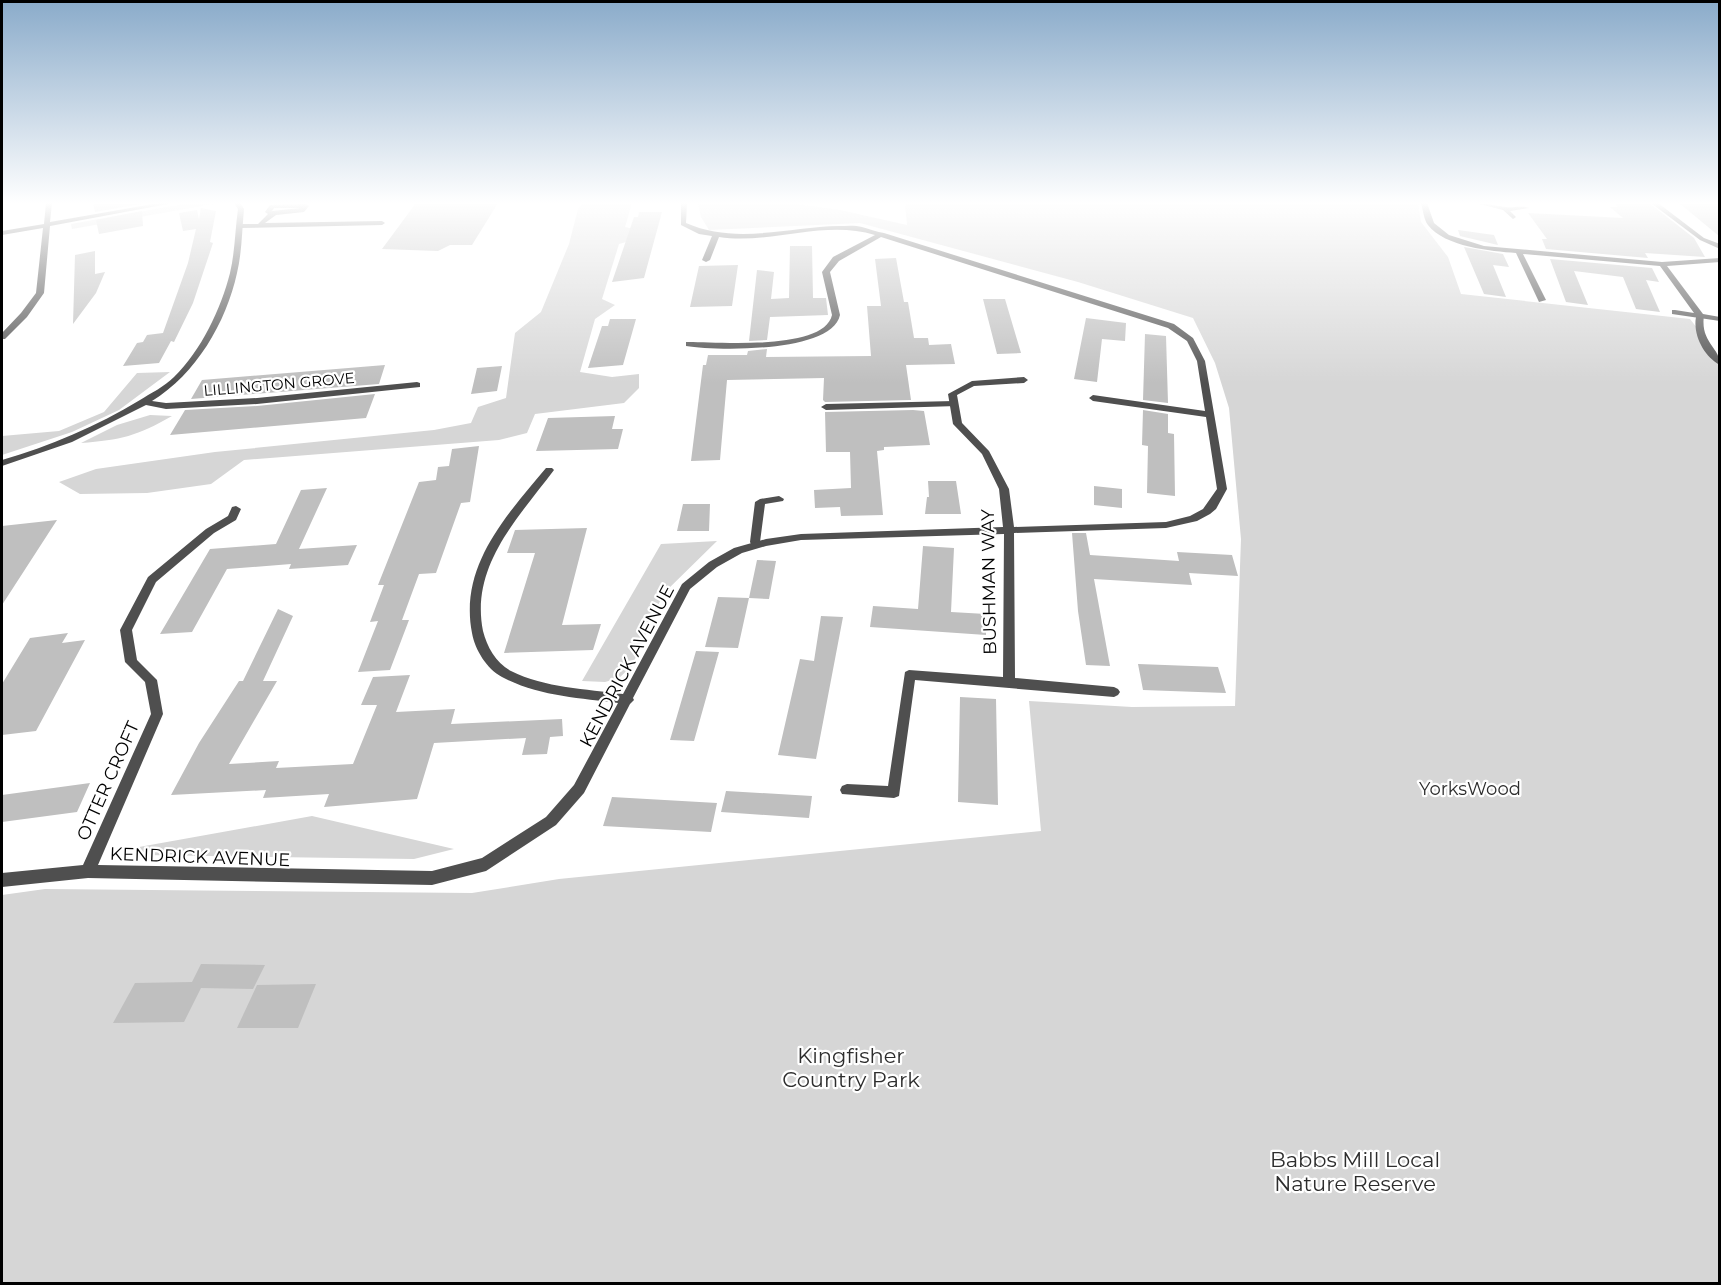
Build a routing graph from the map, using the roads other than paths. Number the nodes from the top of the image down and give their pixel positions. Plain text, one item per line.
1 (43, 263) edge
2 (234, 263) edge
3 (833, 263) edge
4 (973, 263) edge
5 (1524, 263) edge
6 (1650, 263) edge
7 (1677, 263) edge
8 (1662, 264) junction
9 (1542, 300) dead end
10 (1674, 312) dead end
11 (1700, 315) junction
12 (1719, 318) edge
13 (2, 336) edge
14 (688, 344) dead end
15 (1719, 363) edge
16 (1024, 380) dead end
17 (417, 385) dead end
18 (1093, 398) dead end
19 (143, 402) junction
20 (954, 404) junction
21 (826, 407) dead end
22 (1210, 415) junction
23 (2, 463) edge
24 (549, 470) dead end
25 (779, 499) dead end
26 (236, 510) dead end
27 (1009, 530) junction
28 (755, 542) junction
29 (1009, 682) junction
30 (1114, 692) dead end
31 (628, 700) junction
32 (847, 790) dead end
33 (88, 871) junction
34 (2, 880) edge

1 - 13 street
2 - 19 street
3 - 14 street
4 - 22 street, KENDRICK AVENUE
5 - 9 street
6 - 8 street
7 - 8 street
8 - 11 street
10 - 11 street
11 - 12 street
11 - 15 street
16 - 20 street
17 - 19 street, LILLINGTON GROVE
18 - 22 street
19 - 23 street
20 - 21 street
20 - 27 street, BUSHMAN WAY
22 - 27 street, KENDRICK AVENUE
24 - 31 street
25 - 28 street
26 - 33 street, OTTER CROFT
27 - 28 street, KENDRICK AVENUE
27 - 29 street, BUSHMAN WAY
28 - 31 street, KENDRICK AVENUE
29 - 30 street
29 - 32 street
31 - 33 street, KENDRICK AVENUE
33 - 34 street, KENDRICK AVENUE

